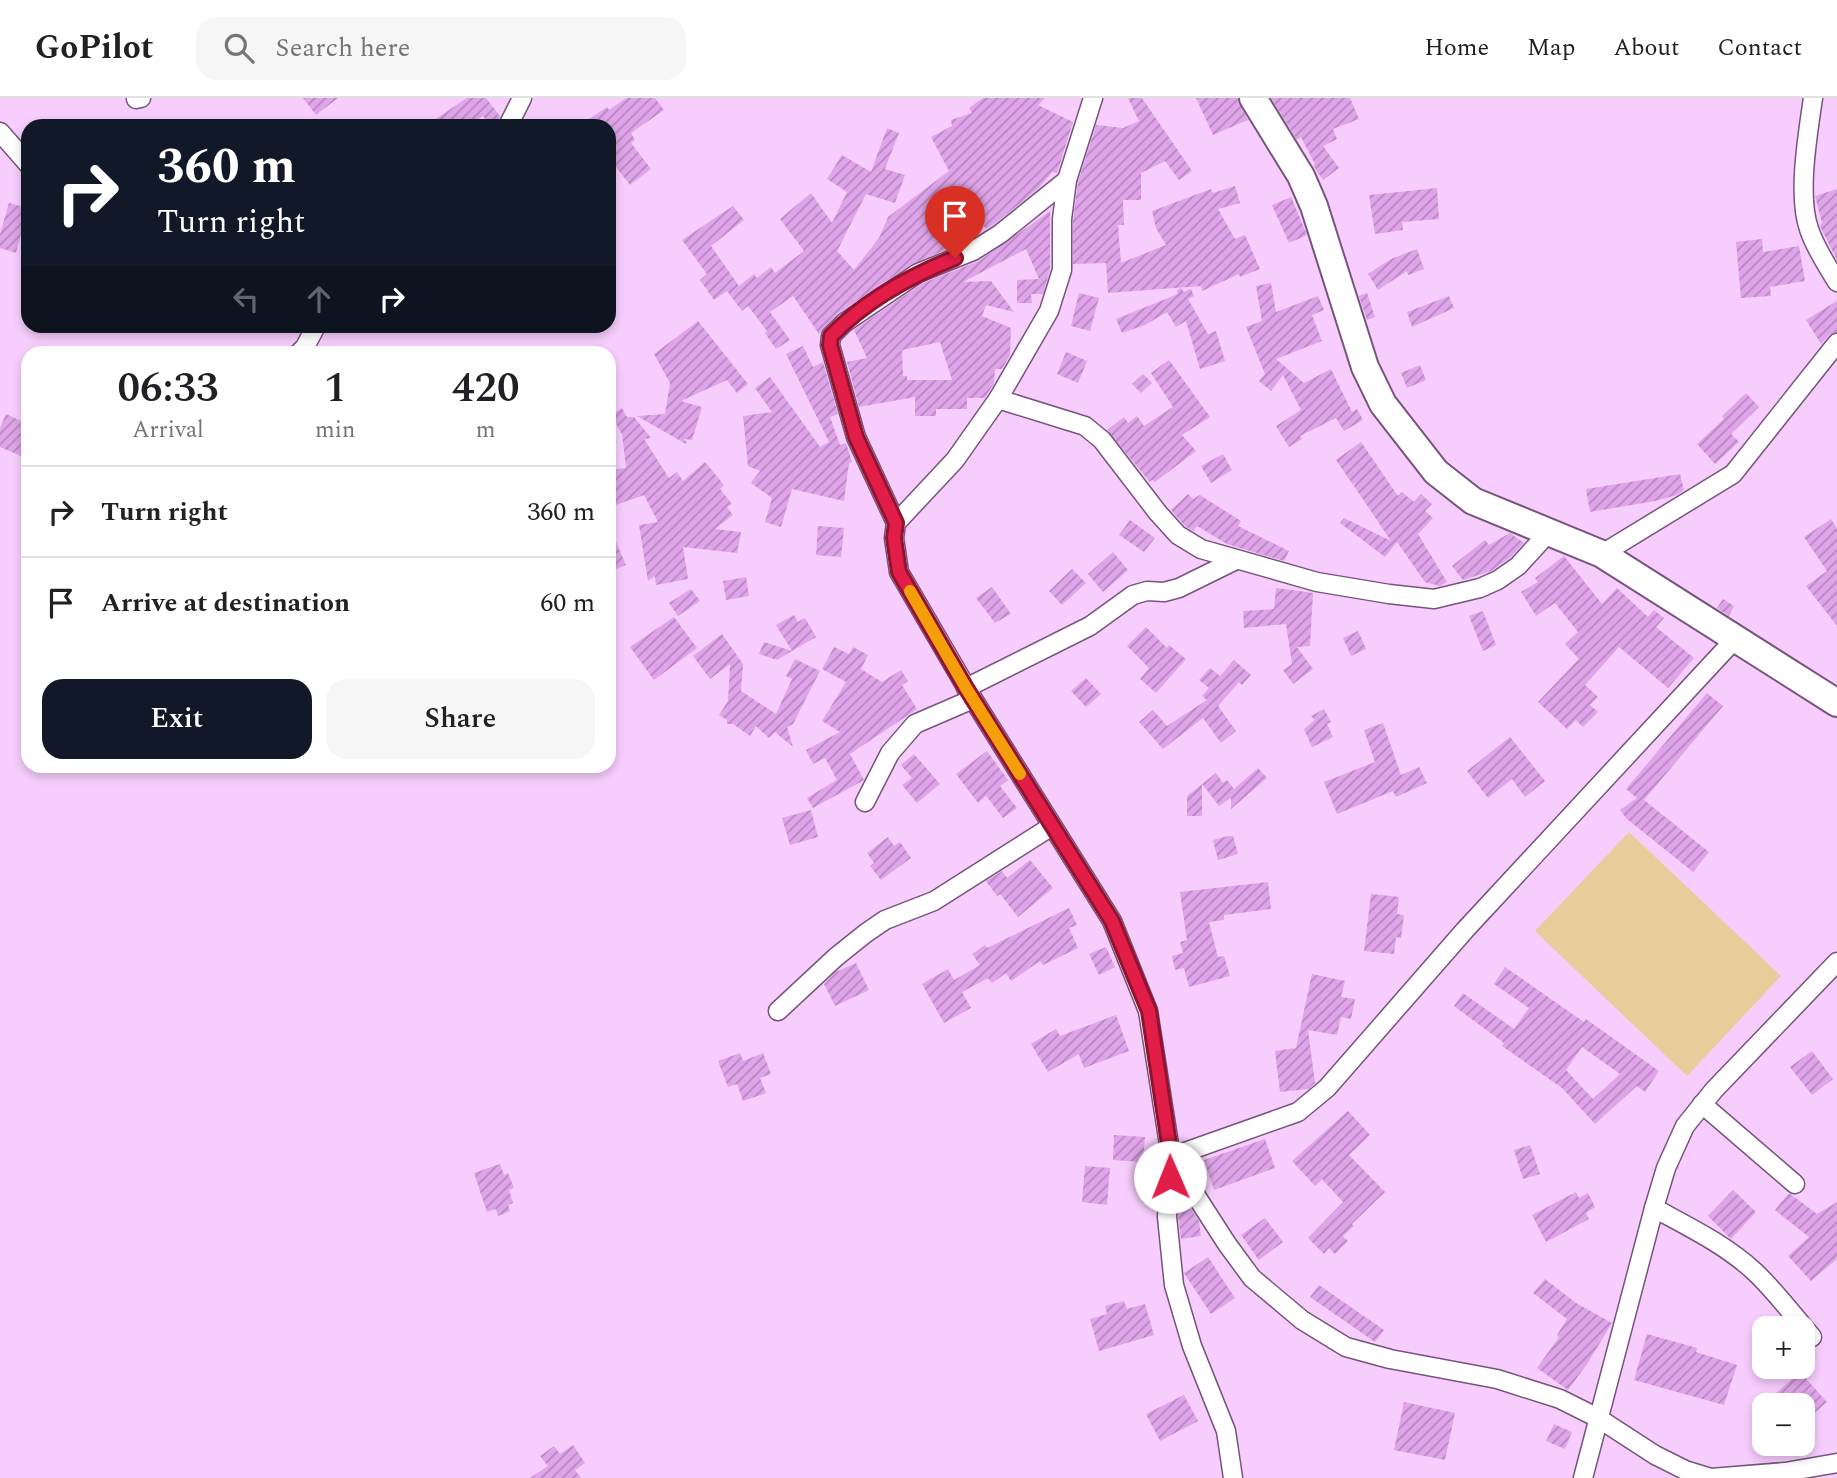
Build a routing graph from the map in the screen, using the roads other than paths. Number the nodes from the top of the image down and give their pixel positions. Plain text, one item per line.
1 (141, 98) edge
2 (523, 98) edge
3 (1093, 98) edge
4 (1253, 98) edge
5 (1814, 98) edge
6 (135, 99) edge
7 (512, 119) edge
8 (0, 132) edge
9 (21, 156) edge
10 (1067, 180) junction
11 (1837, 282) edge
12 (1837, 343) edge
13 (998, 399) junction
14 (896, 523) junction
15 (1550, 531) junction
16 (1602, 554) junction
17 (1236, 560) junction
18 (1735, 639) junction
19 (970, 694) junction
20 (1837, 703) edge
21 (866, 802) dead end
22 (1052, 826) junction
23 (1837, 962) edge
24 (778, 1011) dead end
25 (1702, 1104) junction
26 (1171, 1157) junction
27 (1795, 1184) dead end
28 (1654, 1208) junction
29 (1794, 1316) edge
30 (1598, 1418) junction
31 (1837, 1463) edge
32 (1233, 1478) edge
33 (1583, 1478) edge
34 (1712, 1478) edge

1 - 6 street
2 - 7 street
3 - 10 street
4 - 15 street
5 - 11 street
8 - 9 street
10 - 13 street
10 - 14 street
12 - 16 street
13 - 14 street
13 - 17 street
14 - 19 street
15 - 16 street
15 - 17 street
16 - 18 street
17 - 19 street
18 - 20 street
18 - 26 street
19 - 21 street
19 - 22 street
22 - 24 street
22 - 26 street
23 - 25 street
25 - 27 street
25 - 28 street
26 - 30 street
26 - 32 street
28 - 29 street
28 - 30 street
30 - 33 street
30 - 34 street
31 - 34 street

